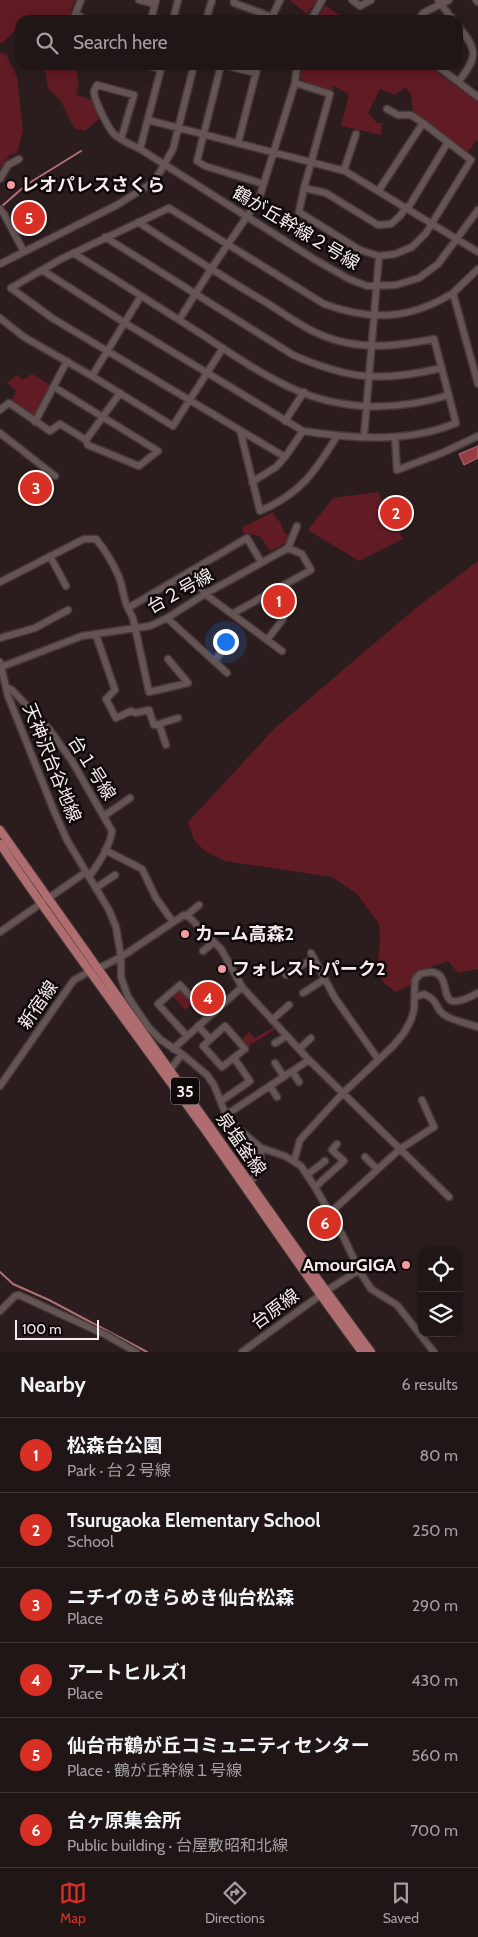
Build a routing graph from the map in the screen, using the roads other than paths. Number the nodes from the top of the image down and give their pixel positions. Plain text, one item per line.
1 (81, 0) edge
2 (138, 0) edge
3 (178, 0) edge
4 (212, 0) edge
5 (234, 0) edge
6 (280, 0) edge
7 (322, 0) edge
8 (352, 0) edge
9 (371, 0) edge
10 (449, 0) edge
11 (156, 2) edge
12 (439, 2) edge
13 (76, 13) joint
14 (78, 15) edge
15 (152, 15) edge
16 (174, 15) edge
17 (208, 15) edge
18 (265, 15) edge
19 (273, 15) edge
20 (314, 15) edge
21 (422, 15) edge
22 (449, 15) edge
23 (463, 32) edge
24 (160, 70) edge
25 (193, 70) edge
26 (221, 70) edge
27 (243, 70) edge
28 (257, 70) edge
29 (296, 70) edge
30 (442, 70) edge
31 (256, 73) junction
32 (458, 82) junction
33 (295, 83) junction
34 (478, 97) edge
35 (387, 109) dead end
36 (148, 120) junction
37 (423, 123) junction
38 (178, 128) junction
39 (204, 134) junction
40 (356, 134) dead end
41 (121, 139) junction
42 (448, 142) junction
43 (238, 143) junction
44 (140, 149) junction
45 (274, 151) junction
46 (19, 159) dead end
47 (311, 161) junction
48 (164, 165) junction
49 (344, 170) junction
50 (0, 179) edge
51 (264, 184) junction
52 (304, 188) junction
53 (379, 190) junction
54 (407, 208) junction
55 (478, 210) edge
56 (1, 211) edge
57 (248, 217) junction
58 (138, 222) junction
59 (431, 222) junction
60 (105, 238) junction
61 (458, 239) junction
62 (228, 243) junction
63 (24, 252) junction
64 (478, 252) edge
65 (73, 253) junction
66 (378, 256) junction
67 (0, 264) edge
68 (211, 269) junction
69 (42, 270) junction
70 (478, 270) edge
71 (376, 286) junction
72 (453, 293) junction
73 (195, 294) junction
74 (141, 296) junction
75 (374, 317) junction
76 (0, 318) edge
77 (179, 320) junction
78 (125, 323) junction
79 (370, 346) junction
80 (223, 348) junction
81 (108, 350) junction
82 (68, 361) junction
83 (442, 368) junction
84 (207, 373) junction
85 (92, 376) junction
86 (369, 377) junction
87 (478, 384) edge
88 (54, 387) junction
89 (304, 392) junction
90 (120, 393) junction
91 (449, 395) junction
92 (190, 400) junction
93 (367, 406) junction
94 (0, 410) edge
95 (104, 417) junction
96 (285, 421) junction
97 (35, 422) junction
98 (240, 430) junction
99 (303, 431) junction
100 (0, 433) edge
101 (338, 436) junction
102 (478, 436) edge
103 (364, 437) junction
104 (395, 437) junction
105 (86, 440) junction
106 (284, 457) junction
107 (55, 476) dead end
108 (252, 482) junction
109 (297, 526) dead end
110 (288, 548) junction
111 (50, 556) junction
112 (261, 562) junction
113 (190, 571) junction
114 (0, 582) edge
115 (66, 586) dead end
116 (204, 594) junction
117 (260, 598) junction
118 (128, 608) junction
119 (68, 610) dead end
120 (232, 614) junction
121 (167, 618) junction
122 (134, 628) junction
123 (96, 635) junction
124 (0, 638) edge
125 (267, 640) junction
126 (229, 643) dead end
127 (282, 651) dead end
128 (168, 659) dead end
129 (214, 661) junction
130 (0, 664) edge
131 (227, 673) dead end
132 (6, 687) junction
133 (8, 696) junction
134 (0, 700) edge
135 (178, 718) dead end
136 (159, 724) junction
137 (166, 745) dead end
138 (130, 798) dead end
139 (104, 816) junction
140 (0, 830) edge
141 (0, 844) edge
142 (105, 850) junction
143 (87, 875) junction
144 (115, 875) dead end
145 (96, 888) junction
146 (44, 901) junction
147 (199, 905) dead end
148 (186, 916) junction
149 (173, 922) junction
150 (0, 932) edge
151 (214, 942) junction
152 (202, 951) dead end
153 (121, 956) junction
154 (94, 970) junction
155 (286, 975) dead end
156 (325, 979) junction
157 (242, 987) junction
158 (303, 993) dead end
159 (478, 993) edge
160 (415, 997) junction
161 (289, 1005) dead end
162 (209, 1016) junction
163 (272, 1020) junction
164 (198, 1026) junction
165 (478, 1027) edge
166 (187, 1036) junction
167 (287, 1036) junction
168 (311, 1038) dead end
169 (210, 1039) junction
170 (275, 1043) dead end
171 (173, 1048) junction
172 (299, 1049) junction
173 (182, 1054) junction
174 (234, 1058) junction
175 (378, 1059) junction
176 (309, 1060) junction
177 (274, 1063) dead end
178 (170, 1070) junction
179 (292, 1071) junction
180 (284, 1077) junction
181 (299, 1082) dead end
182 (0, 1086) edge
183 (270, 1086) junction
184 (342, 1094) junction
185 (277, 1097) dead end
186 (422, 1100) dead end
187 (221, 1102) junction
188 (226, 1115) junction
189 (337, 1144) dead end
190 (261, 1148) junction
191 (400, 1149) junction
192 (365, 1157) dead end
193 (294, 1161) junction
194 (325, 1161) dead end
195 (377, 1169) junction
196 (307, 1175) junction
197 (250, 1183) junction
198 (315, 1187) junction
199 (449, 1197) dead end
200 (330, 1213) junction
201 (359, 1270) junction
202 (323, 1293) junction
203 (0, 1311) edge
204 (252, 1349) edge
205 (136, 1352) edge
206 (242, 1352) edge
207 (362, 1352) edge
208 (372, 1352) edge
209 (434, 1352) edge

1 - 13 street
2 - 11 street
3 - 16 street
4 - 17 street
5 - 18 street
6 - 19 street
7 - 20 street
8 - 9 street
10 - 12 street
11 - 15 street
12 - 21 street
12 - 22 street
13 - 14 street
23 - 32 street
24 - 36 street
25 - 38 street
26 - 39 street
27 - 31 street
28 - 31 street
29 - 33 street
30 - 32 street
31 - 43 street
32 - 34 street
33 - 45 street
33 - 47 street
35 - 37 street
36 - 38 street
36 - 44 street
37 - 42 street
37 - 53 street
38 - 39 street
38 - 48 street
39 - 43 street
39 - 51 street
40 - 49 street
41 - 41 street
41 - 44 street, 鶴が丘幹線２号線
42 - 54 street
42 - 59 street
43 - 45 street
44 - 48 street, 鶴が丘幹線２号線
45 - 47 street
45 - 51 street
46 - 50 street
47 - 49 street
47 - 52 street
48 - 57 street, 鶴が丘幹線２号線
48 - 63 street
49 - 53 street
51 - 57 street
52 - 54 street
52 - 66 street
53 - 54 street
54 - 59 street
55 - 61 street, 鶴が丘幹線２号線
56 - 63 street
57 - 62 street
57 - 71 street, 鶴が丘幹線２号線
58 - 60 street
58 - 62 street
58 - 68 street
59 - 61 street
59 - 66 street
60 - 65 street
60 - 73 street
61 - 64 street
61 - 71 street, 鶴が丘幹線２号線
62 - 68 street
62 - 75 street
63 - 67 street
65 - 69 street
65 - 74 street
66 - 71 street
68 - 73 street
68 - 79 street
69 - 78 street
69 - 81 street
70 - 72 street
71 - 75 street
72 - 75 street
72 - 87 street
73 - 77 street
73 - 86 street
74 - 77 street
74 - 78 street
75 - 79 street
76 - 82 street
77 - 80 street
78 - 81 street
78 - 84 street
79 - 83 street
79 - 86 street
80 - 84 street
80 - 89 street
81 - 85 street
81 - 92 street
82 - 85 street
82 - 88 street
83 - 86 street
83 - 91 street
84 - 92 street
84 - 96 street
85 - 90 street
86 - 93 street
88 - 95 street
88 - 97 street
89 - 93 street
89 - 96 street
90 - 92 street
90 - 95 street
91 - 93 street
91 - 104 street
92 - 98 street
93 - 103 street
94 - 97 street
95 - 105 street
95 - 105 street
96 - 99 street
97 - 105 street
98 - 106 street
98 - 108 street
99 - 101 street
99 - 106 street
100 - 107 street
101 - 103 street
101 - 108 street
102 - 104 street
103 - 104 street
106 - 108 street
109 - 110 street
110 - 112 street, 台２号線
110 - 117 street
111 - 114 street
111 - 115 street
111 - 118 street
112 - 113 street
112 - 116 street, 台２号線
113 - 116 street
113 - 118 street
116 - 120 street
116 - 121 street, 台２号線
117 - 120 street
117 - 125 street
118 - 122 street
119 - 124 street
120 - 125 street
121 - 122 street, 台２号線
121 - 129 street
122 - 123 street, 台２号線
122 - 128 street
123 - 130 street, 台２号線
123 - 136 street
125 - 127 street
126 - 129 street
129 - 131 street
130 - 132 street, 天神沢台谷地線
132 - 133 street, 天神沢台谷地線
132 - 139 street, 台１号線
133 - 134 street
133 - 143 street, 天神沢台谷地線
135 - 136 street
136 - 137 street
138 - 139 street
139 - 142 street, 台１号線
140 - 146 main road, 泉塩釜線 / 35
141 - 146 main road, 泉塩釜線 / 35
142 - 143 street, 台１号線
142 - 149 street
143 - 145 street, 天神沢台谷地線
143 - 146 street
144 - 145 street
145 - 153 street, 天神沢台谷地線
146 - 150 street
146 - 154 main road, 泉塩釜線 / 35
147 - 148 street, 新宿線
148 - 149 street, 新宿線
148 - 151 street
149 - 153 street, 新宿線
151 - 152 street
151 - 157 street
153 - 154 street, 新宿線
153 - 171 street, 天神沢台谷地線
154 - 178 main road, 泉塩釜線 / 35
154 - 182 street, 新宿線
154 - 202 main road, 泉塩釜線 / 35
155 - 156 street
156 - 158 street
156 - 175 street
157 - 162 street
157 - 163 street
159 - 160 street
160 - 165 street
160 - 175 street
161 - 163 street
162 - 164 street
162 - 166 street
163 - 167 street
164 - 166 street
164 - 169 street
166 - 171 street
167 - 170 street
167 - 172 street
168 - 172 street
169 - 174 street
169 - 174 street
171 - 173 street, 天神沢台谷地線
172 - 176 street
173 - 178 street
173 - 187 street, 天神沢台谷地線
174 - 187 street
175 - 184 street
176 - 179 street
176 - 184 street
177 - 180 street
178 - 197 main road, 泉塩釜線 / 35
179 - 180 street
179 - 181 street
180 - 183 street
183 - 185 street
183 - 188 street
184 - 191 street
184 - 193 street
186 - 191 street
187 - 188 street, 天神沢台谷地線
188 - 190 street
189 - 198 street
190 - 193 street
190 - 197 street
191 - 195 street
191 - 199 street
192 - 195 street
193 - 196 street
194 - 196 street
195 - 200 street
196 - 198 street
197 - 202 main road, 泉塩釜線 / 35
198 - 200 street
200 - 201 street
201 - 202 street, 台原線
201 - 209 street
202 - 204 street, 台原線
202 - 207 main road, 泉塩釜線 / 35
202 - 208 main road, 泉塩釜線 / 35
203 - 205 street
204 - 206 street, 台原線

